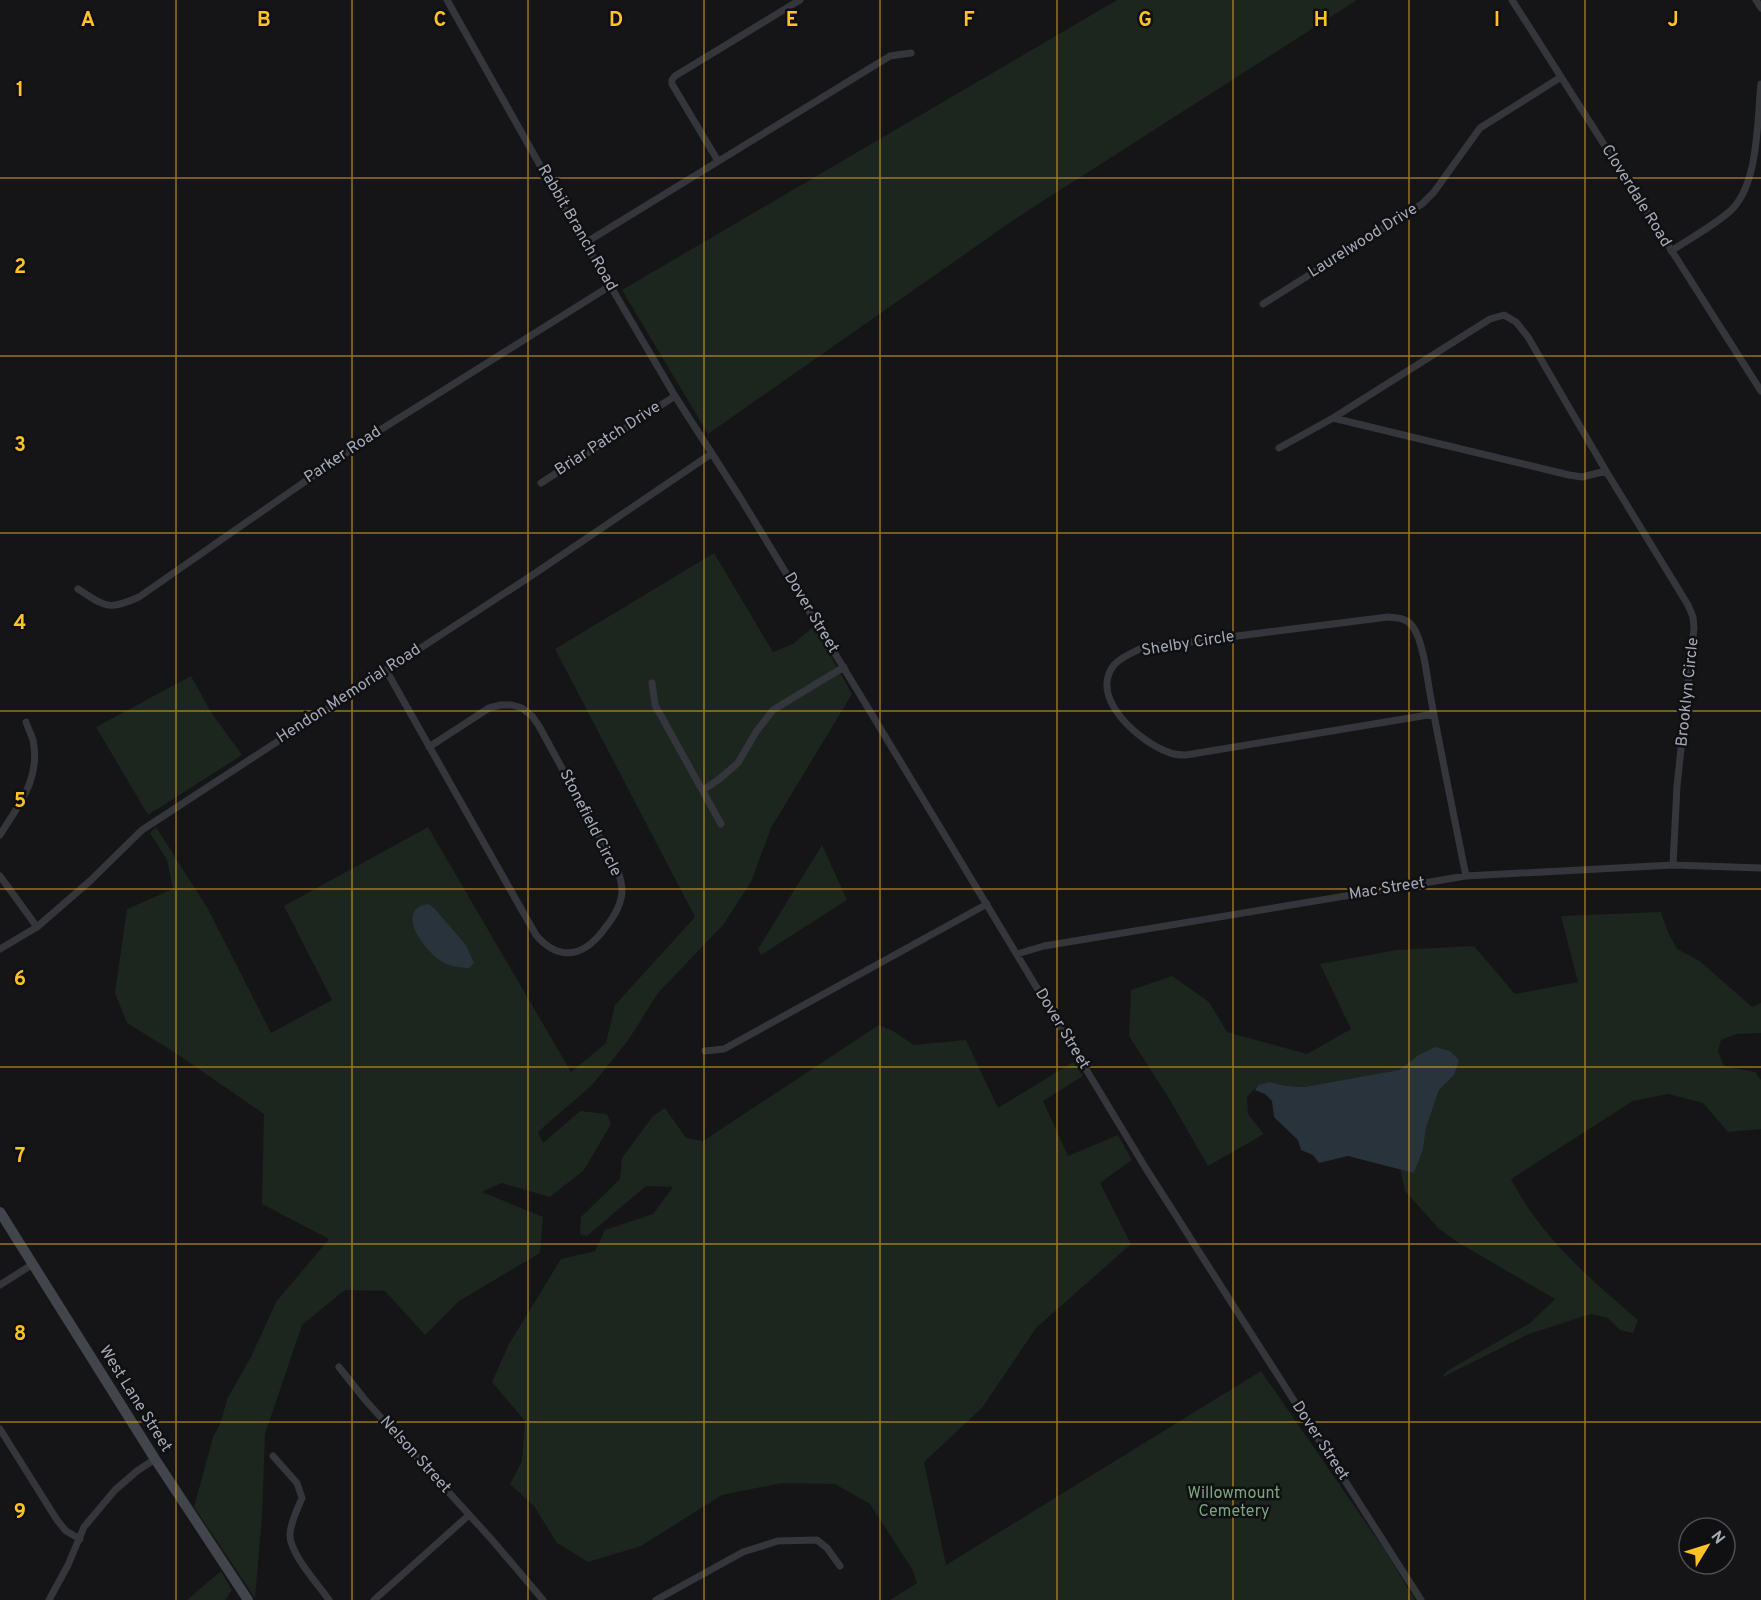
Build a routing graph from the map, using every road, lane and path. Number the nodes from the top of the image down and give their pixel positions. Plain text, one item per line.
1 (447, 0) edge
2 (801, 0) edge
3 (1512, 0) edge
4 (1756, 0) edge
5 (1761, 8) edge
6 (911, 53) dead end
7 (1561, 77) junction
8 (1761, 84) edge
9 (718, 161) junction
10 (585, 243) junction
11 (1671, 251) junction
12 (610, 286) junction
13 (1263, 304) dead end
14 (1761, 391) edge
15 (675, 396) junction
16 (1333, 418) junction
17 (1279, 448) dead end
18 (711, 454) junction
19 (1606, 471) junction
20 (541, 483) dead end
21 (78, 589) dead end
22 (844, 668) junction
23 (386, 670) junction
24 (652, 683) dead end
25 (1434, 714) junction
26 (26, 722) dead end
27 (429, 747) junction
28 (703, 790) junction
29 (721, 824) dead end
30 (0, 835) edge
31 (1673, 865) junction
32 (1761, 868) edge
33 (0, 876) edge
34 (1466, 876) junction
35 (987, 904) junction
36 (37, 927) junction
37 (0, 949) edge
38 (1017, 954) junction
39 (705, 1051) dead end
40 (0, 1212) edge
41 (33, 1263) junction
42 (0, 1285) edge
43 (339, 1367) dead end
44 (0, 1429) edge
45 (273, 1456) dead end
46 (155, 1460) junction
47 (469, 1515) junction
48 (80, 1539) junction
49 (840, 1566) dead end
50 (49, 1600) edge
51 (248, 1600) edge
52 (329, 1600) edge
53 (374, 1600) edge
54 (543, 1600) edge
55 (656, 1600) edge
56 (1420, 1600) edge

1 - 10 street, Rabbit Branch Road
2 - 9 street
3 - 7 street, Cloverdale Road
4 - 5 street
6 - 9 street
7 - 11 street, Cloverdale Road
7 - 13 street, Laurelwood Drive
8 - 11 street
9 - 10 street
10 - 12 street, Rabbit Branch Road
11 - 14 street, Cloverdale Road
12 - 15 street, Rabbit Branch Road
12 - 21 street, Parker Road
15 - 18 street, Rabbit Branch Road
15 - 20 street, Briar Patch Drive
16 - 17 street, Brooklyn Circle
16 - 19 street
16 - 19 street, Brooklyn Circle
18 - 22 street, Dover Street
18 - 23 street, Hendon Memorial Road
19 - 31 street, Brooklyn Circle
22 - 28 street
22 - 35 street, Dover Street
23 - 27 street, Stonefield Circle
23 - 36 street, Hendon Memorial Road
24 - 28 street
25 - 25 street, Shelby Circle
25 - 34 street, Shelby Circle
26 - 30 street
27 - 27 street, Stonefield Circle
28 - 29 street
31 - 32 street, Mac Street
31 - 34 street, Mac Street
33 - 36 street
34 - 38 street, Mac Street
35 - 38 street, Dover Street
35 - 39 street
36 - 37 street, Hendon Memorial Road
38 - 56 street, Dover Street
40 - 41 street, West Lane Street
41 - 42 street
41 - 46 street, West Lane Street
43 - 47 street, Nelson Street
44 - 48 street
45 - 52 street
46 - 48 street
46 - 51 street, West Lane Street
47 - 53 street
47 - 54 street, Nelson Street
48 - 50 street
49 - 55 street

